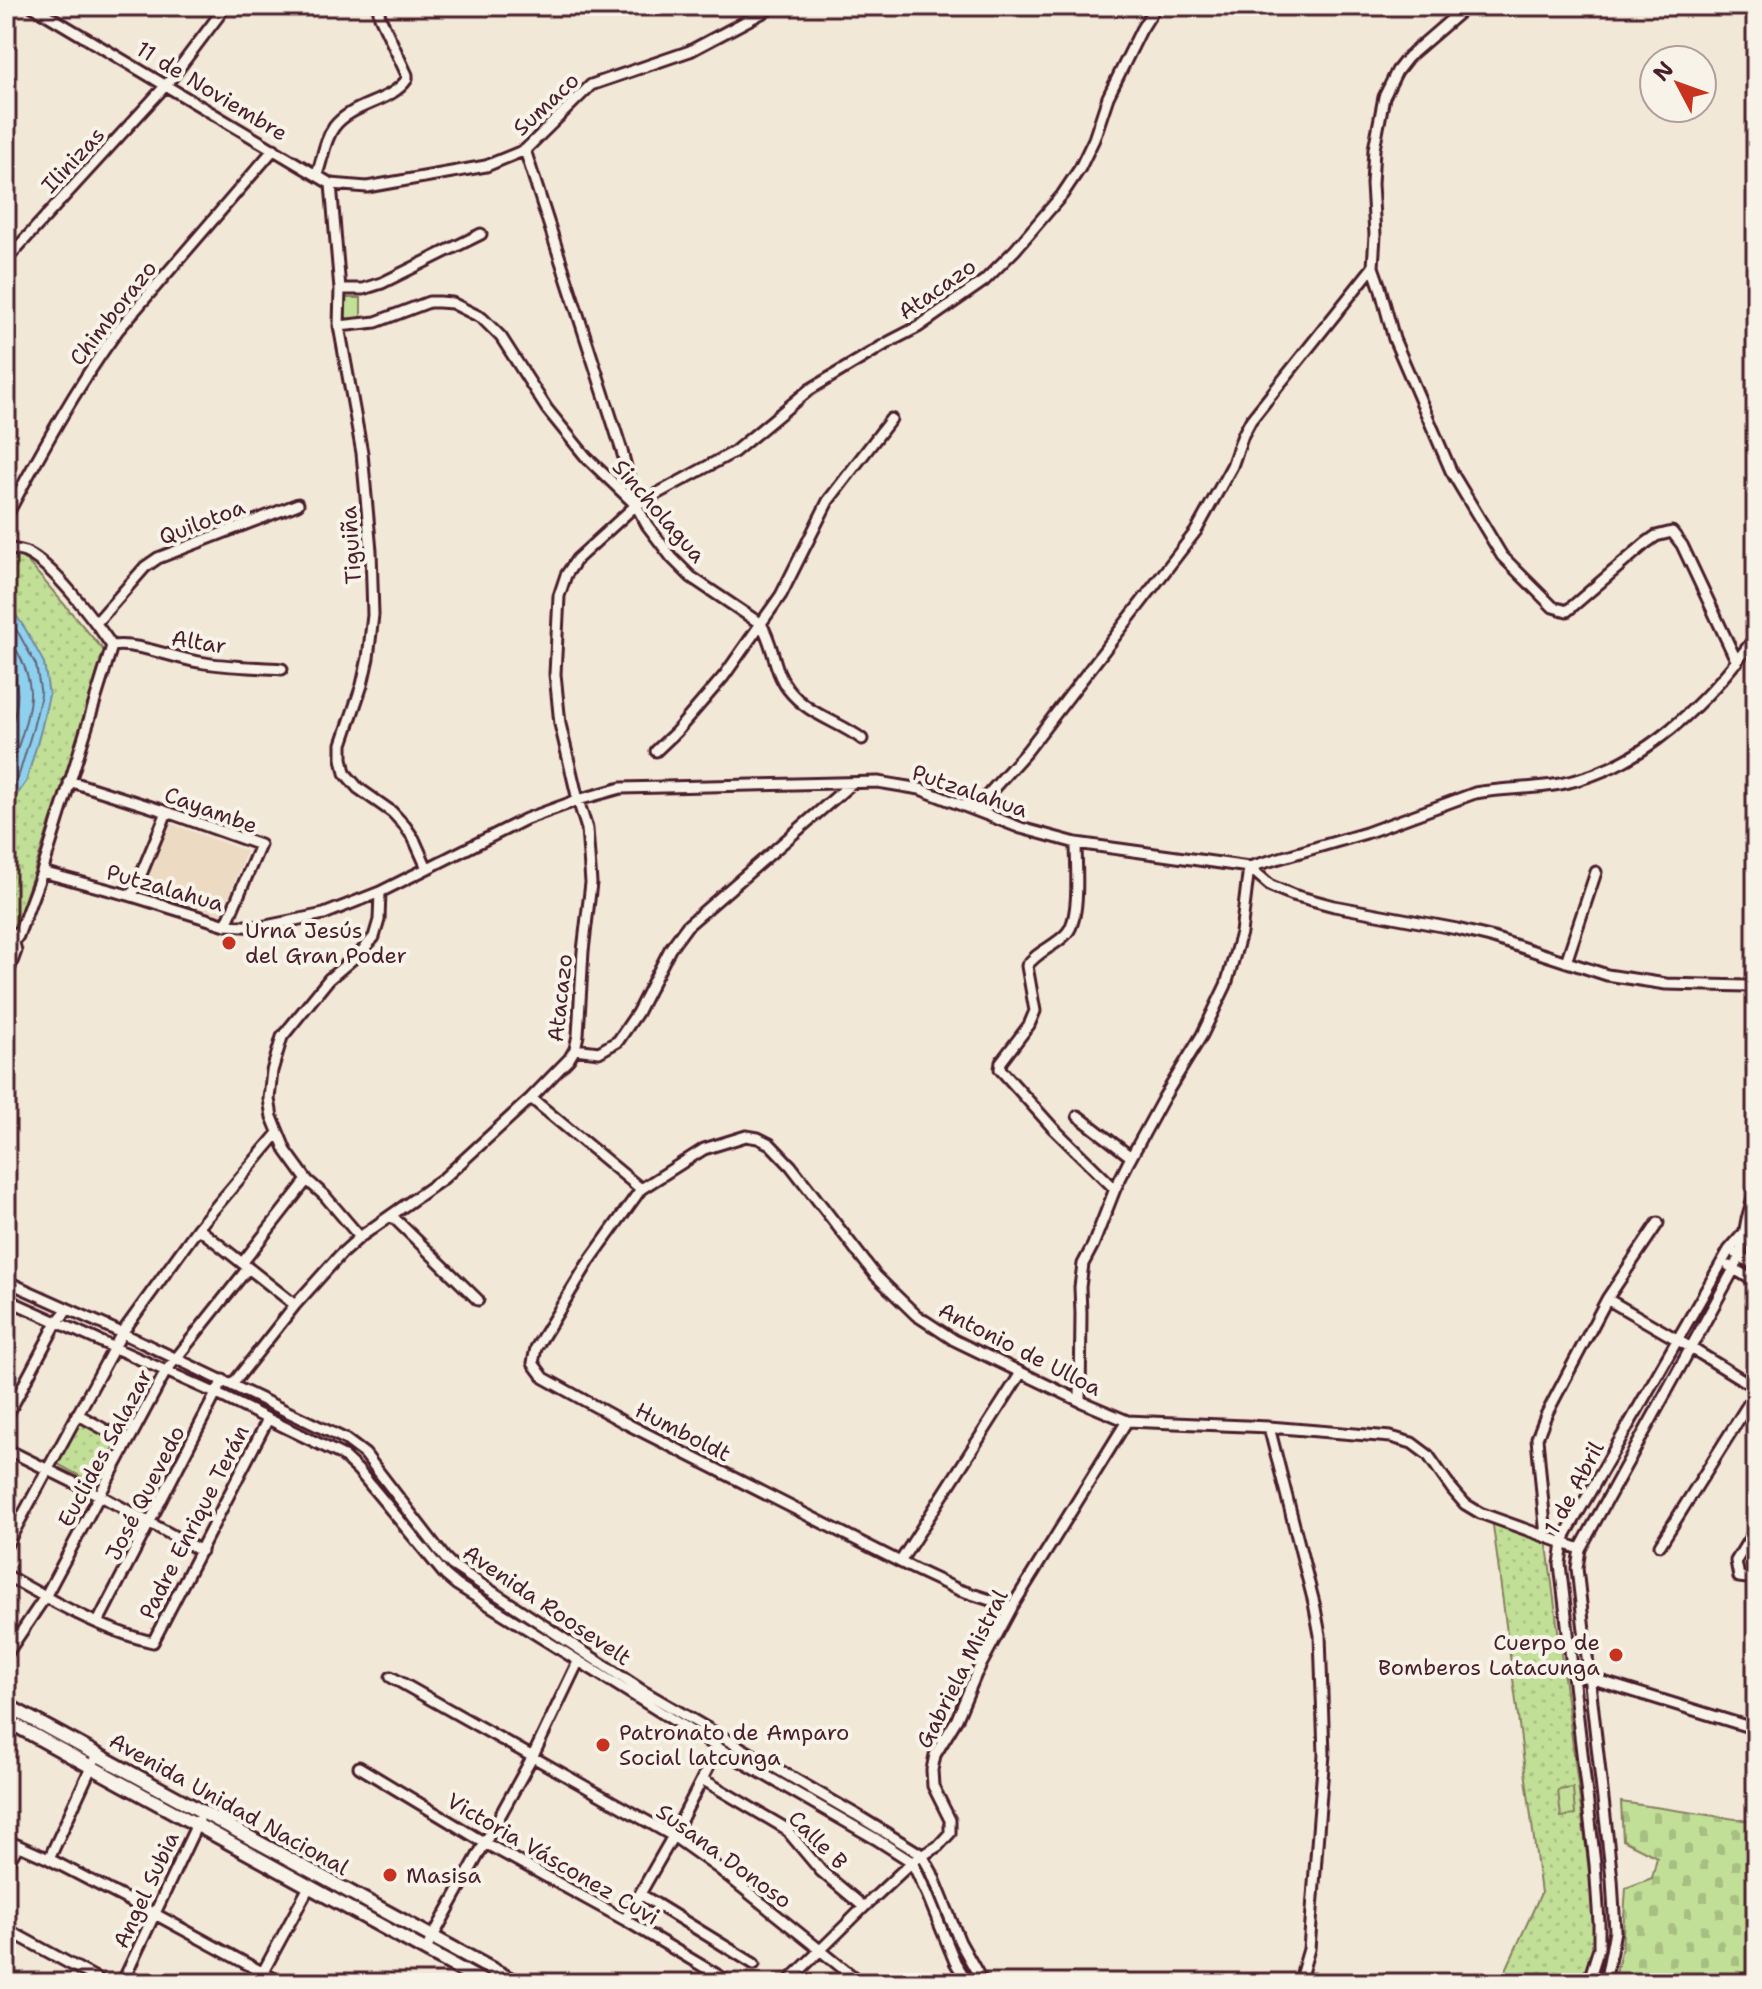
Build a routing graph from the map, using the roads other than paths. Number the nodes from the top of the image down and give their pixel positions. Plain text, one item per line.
1 (32, 6) edge
2 (226, 6) edge
3 (378, 6) edge
4 (775, 6) edge
5 (1156, 6) edge
6 (1467, 6) edge
7 (167, 84) junction
8 (274, 149) junction
9 (525, 150) junction
10 (317, 174) junction
11 (331, 184) junction
12 (481, 234) dead end
13 (6, 260) edge
14 (1373, 267) junction
15 (340, 289) junction
16 (339, 326) junction
17 (891, 419) dead end
18 (298, 504) dead end
19 (636, 505) junction
20 (6, 517) edge
21 (6, 548) edge
22 (96, 623) junction
23 (761, 624) junction
24 (1756, 636) edge
25 (112, 646) junction
26 (1737, 662) junction
27 (282, 669) dead end
28 (862, 739) dead end
29 (656, 751) dead end
30 (69, 781) junction
31 (851, 784) junction
32 (578, 800) junction
33 (975, 809) junction
34 (167, 812) junction
35 (1076, 843) junction
36 (1249, 867) junction
37 (427, 868) junction
38 (42, 872) junction
39 (1596, 872) dead end
40 (380, 892) junction
41 (132, 896) junction
42 (226, 925) junction
43 (6, 931) edge
44 (16, 940) junction
45 (6, 953) edge
46 (1566, 962) junction
47 (6, 978) edge
48 (1756, 989) edge
49 (575, 1049) junction
50 (531, 1098) junction
51 (1078, 1116) dead end
52 (278, 1133) junction
53 (1131, 1157) junction
54 (307, 1180) junction
55 (1756, 1188) edge
56 (641, 1189) junction
57 (1115, 1189) junction
58 (392, 1216) junction
59 (1658, 1223) dead end
60 (198, 1228) junction
61 (1745, 1233) junction
62 (360, 1237) junction
63 (1729, 1250) junction
64 (1740, 1256) junction
65 (1723, 1262) junction
66 (246, 1265) junction
67 (1756, 1266) edge
68 (1734, 1269) junction
69 (1756, 1282) edge
70 (7, 1285) edge
71 (6, 1299) edge
72 (1607, 1299) junction
73 (478, 1300) dead end
74 (295, 1305) junction
75 (68, 1309) junction
76 (57, 1322) junction
77 (122, 1333) junction
78 (1678, 1340) junction
79 (114, 1347) junction
80 (1690, 1347) junction
81 (176, 1359) junction
82 (166, 1371) junction
83 (1021, 1373) junction
84 (228, 1382) junction
85 (1756, 1390) edge
86 (217, 1394) junction
87 (1080, 1401) junction
88 (77, 1414) junction
89 (6, 1418) edge
90 (268, 1419) junction
91 (1127, 1421) junction
92 (1269, 1427) junction
93 (127, 1442) junction
94 (6, 1449) edge
95 (47, 1470) junction
96 (101, 1496) junction
97 (150, 1525) junction
98 (1756, 1528) edge
99 (1546, 1537) junction
100 (1563, 1543) junction
101 (1660, 1545) dead end
102 (6, 1546) edge
103 (1580, 1549) junction
104 (201, 1551) junction
105 (900, 1562) junction
106 (6, 1575) edge
107 (1756, 1579) edge
108 (45, 1597) junction
109 (1012, 1607) junction
110 (98, 1622) junction
111 (6, 1655) edge
112 (578, 1662) junction
113 (1573, 1675) junction
114 (391, 1677) dead end
115 (1590, 1678) junction
116 (6, 1705) edge
117 (6, 1720) edge
118 (1756, 1729) edge
119 (718, 1748) junction
120 (97, 1755) junction
121 (533, 1756) junction
122 (91, 1767) junction
123 (359, 1767) dead end
124 (702, 1779) junction
125 (132, 1781) junction
126 (200, 1818) junction
127 (673, 1836) junction
128 (6, 1840) edge
129 (485, 1843) junction
130 (18, 1846) junction
131 (922, 1855) junction
132 (49, 1859) junction
133 (912, 1862) junction
134 (6, 1866) edge
135 (309, 1887) junction
136 (640, 1894) junction
137 (864, 1907) junction
138 (155, 1914) junction
139 (625, 1920) junction
140 (6, 1929) edge
141 (433, 1937) junction
142 (821, 1950) junction
143 (425, 1951) junction
144 (754, 1964) dead end
145 (263, 1973) junction
146 (105, 1983) edge
147 (122, 1983) edge
148 (257, 1983) edge
149 (282, 1983) edge
150 (485, 1983) edge
151 (517, 1983) edge
152 (731, 1983) edge
153 (787, 1983) edge
154 (861, 1983) edge
155 (968, 1983) edge
156 (983, 1983) edge
157 (1299, 1983) edge
158 (1588, 1983) edge
159 (1605, 1983) edge

1 - 7 street, 11 de Noviembre
2 - 7 street, Ilinizas
3 - 10 street
4 - 9 street, Sumaco
5 - 19 street, Atacazo
6 - 14 street
7 - 8 street, 11 de Noviembre
7 - 13 street, Ilinizas
8 - 10 street, 11 de Noviembre
8 - 20 street, Chimborazo
9 - 11 street, Sumaco
9 - 19 street
10 - 11 street, 11 de Noviembre
11 - 15 street, Tiguiña
12 - 15 street
14 - 26 street
14 - 33 street
15 - 16 street, Tiguiña
16 - 19 street, Sincholagua
16 - 37 street, Tiguiña
17 - 23 street
18 - 22 street, Quilotoa
19 - 23 street, Sincholagua
19 - 32 street, Atacazo
21 - 22 street
22 - 25 street
23 - 28 street
23 - 29 street
24 - 26 street, Putzalahua
25 - 27 street, Altar
25 - 30 street
26 - 36 street, Putzalahua
30 - 34 street, Cayambe
30 - 38 street
31 - 32 street, Putzalahua
31 - 33 street, Putzalahua
31 - 49 street
32 - 37 street, Putzalahua
32 - 49 street, Atacazo
33 - 35 street, Putzalahua
34 - 41 street
34 - 42 street, Cayambe
35 - 36 street, Putzalahua
35 - 57 street
36 - 46 street
36 - 53 street
37 - 40 street, Putzalahua
38 - 41 street, Putzalahua
38 - 44 street
39 - 46 street
40 - 42 street, Putzalahua
40 - 52 street
41 - 42 street, Putzalahua
43 - 44 street
44 - 45 street
44 - 47 street
46 - 48 street
49 - 50 street, Atacazo
50 - 56 street
50 - 58 street, Atacazo
51 - 53 street
52 - 54 street
52 - 60 street
53 - 57 street
54 - 62 street
54 - 66 street, Euclides Salazar
55 - 61 street, 1 de Abril
56 - 83 street, Antonio de Ulloa
56 - 105 street, Humboldt
57 - 87 street
58 - 62 street, Atacazo
58 - 73 street
59 - 72 street
60 - 66 street
60 - 77 street
61 - 63 street, 1 de Abril
61 - 64 street, 1 de Abril
62 - 74 street, Atacazo
63 - 64 street
63 - 65 street, 1 de Abril
64 - 67 street
64 - 68 street, 1 de Abril
65 - 68 street
65 - 78 street, 1 de Abril
66 - 74 street
66 - 81 street, Euclides Salazar
68 - 69 street
68 - 80 street, 1 de Abril
70 - 75 street, Avenida Roosevelt
71 - 76 street, Avenida Roosevelt
72 - 78 street
72 - 99 street
74 - 84 street, Atacazo
75 - 76 street
75 - 77 street, Avenida Roosevelt
76 - 79 street, Avenida Roosevelt
76 - 89 street
77 - 79 street
77 - 81 street, Avenida Roosevelt
78 - 80 street
78 - 100 street, 1 de Abril
79 - 82 street, Avenida Roosevelt
79 - 88 street
80 - 85 street
80 - 103 street, 1 de Abril
81 - 82 street, Euclides Salazar
81 - 84 street, Avenida Roosevelt
82 - 86 street, Avenida Roosevelt
82 - 93 street, Euclides Salazar
83 - 87 street, Antonio de Ulloa
83 - 105 street
84 - 86 street, José Quevedo
84 - 131 street, Avenida Roosevelt
85 - 101 street
86 - 90 street, Avenida Roosevelt
86 - 97 street, José Quevedo
87 - 91 street, Antonio de Ulloa
88 - 93 street
88 - 95 street
90 - 104 street, Padre Enrique Terán
90 - 112 street, Avenida Roosevelt
91 - 92 street, Antonio de Ulloa
91 - 109 street, Gabriela Mistral
92 - 99 street, Antonio de Ulloa
92 - 157 street
93 - 96 street, Euclides Salazar
94 - 95 street
95 - 96 street
95 - 102 street
96 - 97 street
96 - 108 street, Euclides Salazar
97 - 104 street
97 - 110 street, José Quevedo
98 - 107 street
99 - 100 street, Antonio de Ulloa
100 - 103 street, Antonio de Ulloa
100 - 113 street, 1 de Abril
103 - 115 street, 1 de Abril
104 - 110 street, Padre Enrique Terán
105 - 109 street, Humboldt
106 - 108 street
108 - 110 street
108 - 111 street, Euclides Salazar
109 - 131 street, Gabriela Mistral
112 - 119 street, Avenida Roosevelt
112 - 121 street
113 - 115 street
113 - 158 street, 1 de Abril
114 - 121 street, Susana Donoso
115 - 118 street
115 - 159 street, 1 de Abril
116 - 120 main road, Avenida Unidad Nacional
117 - 122 main road, Avenida Unidad Nacional
119 - 124 street
119 - 133 street, Avenida Roosevelt
120 - 122 street
120 - 125 main road, Avenida Unidad Nacional
121 - 127 street, Susana Donoso
121 - 129 street
122 - 125 main road, Avenida Unidad Nacional
122 - 132 street
123 - 129 street, Victoria Vásconez Cuvi
124 - 127 street
124 - 137 street, Calle B
125 - 126 main road, Avenida Unidad Nacional
126 - 135 main road, Avenida Unidad Nacional
126 - 138 street, Angel Subia
126 - 141 main road, Avenida Unidad Nacional
127 - 136 street
127 - 142 street, Susana Donoso
128 - 130 street
129 - 139 street, Victoria Vásconez Cuvi
129 - 141 street
130 - 132 street
130 - 134 street
131 - 133 street, Gabriela Mistral
131 - 156 street
132 - 138 street
133 - 137 street, Gabriela Mistral
133 - 155 street
135 - 143 main road, Avenida Unidad Nacional
135 - 145 street
136 - 139 street
136 - 144 street
137 - 142 street, Gabriela Mistral
138 - 145 street
138 - 147 street, Angel Subia
139 - 152 street, Victoria Vásconez Cuvi
140 - 146 street
141 - 143 street
141 - 151 main road, Avenida Unidad Nacional
142 - 153 street, Gabriela Mistral
142 - 154 street, Susana Donoso
143 - 150 main road, Avenida Unidad Nacional
145 - 148 street
145 - 149 street

